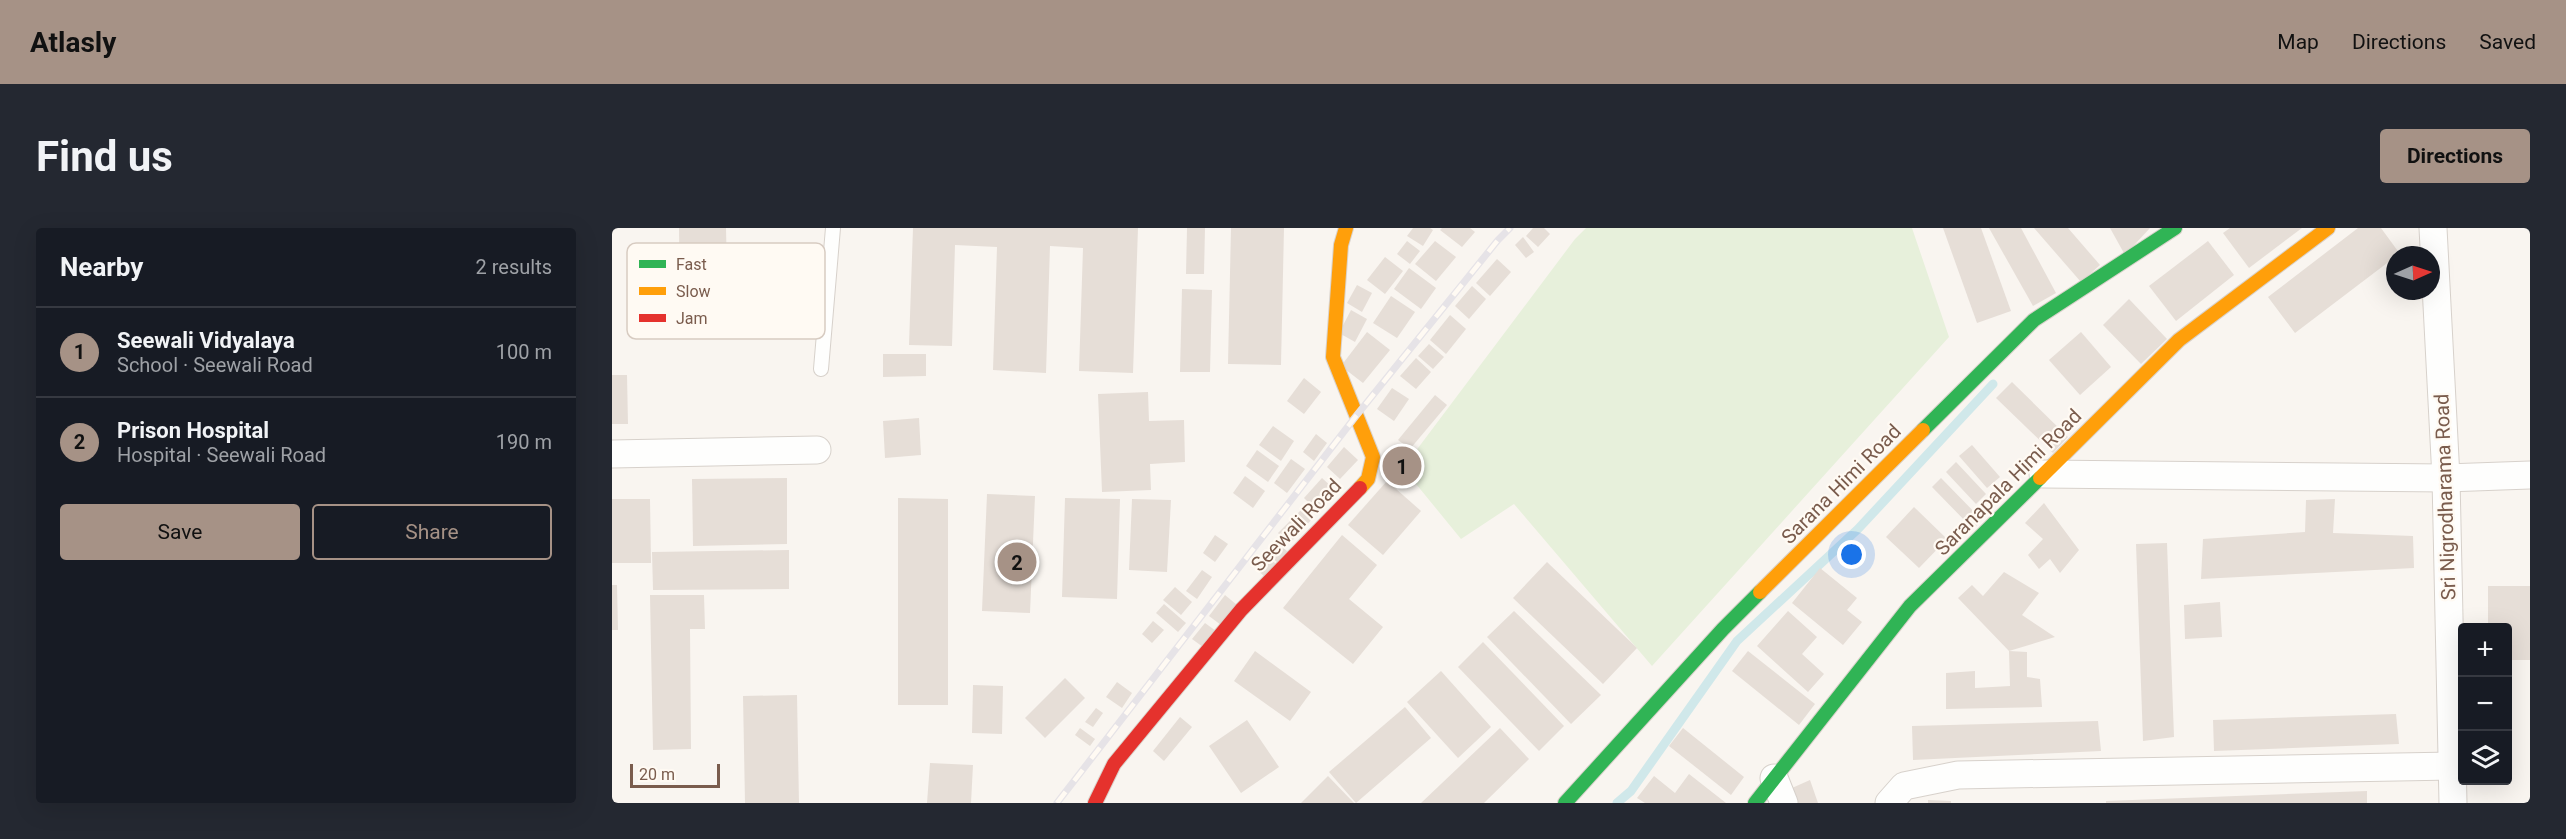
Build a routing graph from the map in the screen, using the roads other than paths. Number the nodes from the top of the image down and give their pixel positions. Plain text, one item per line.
1 (833, 228) edge
2 (1346, 228) edge
3 (2328, 228) edge
4 (2433, 228) edge
5 (2168, 230) edge
6 (825, 322) edge
7 (824, 339) edge
8 (821, 369) dead end
9 (817, 450) dead end
10 (612, 454) edge
11 (2043, 474) junction
12 (2530, 475) edge
13 (2446, 478) junction
14 (2453, 766) junction
15 (1779, 791) edge
16 (1095, 803) edge
17 (1565, 803) edge
18 (1755, 803) edge
19 (1889, 803) edge
20 (2453, 803) edge

1 - 6 lane
2 - 16 street, Seewali Road
3 - 11 street, Saranapala Himi Road
4 - 13 street, Sri Nigrodharama Road
5 - 17 street, Sarana Himi Road
7 - 8 lane
9 - 10 street
11 - 13 street
11 - 15 street, Saranapala Himi Road
12 - 13 street
13 - 14 street, Sri Nigrodharama Road
14 - 19 street
14 - 20 street, Sri Nigrodharama Road
15 - 18 street, Saranapala Himi Road

